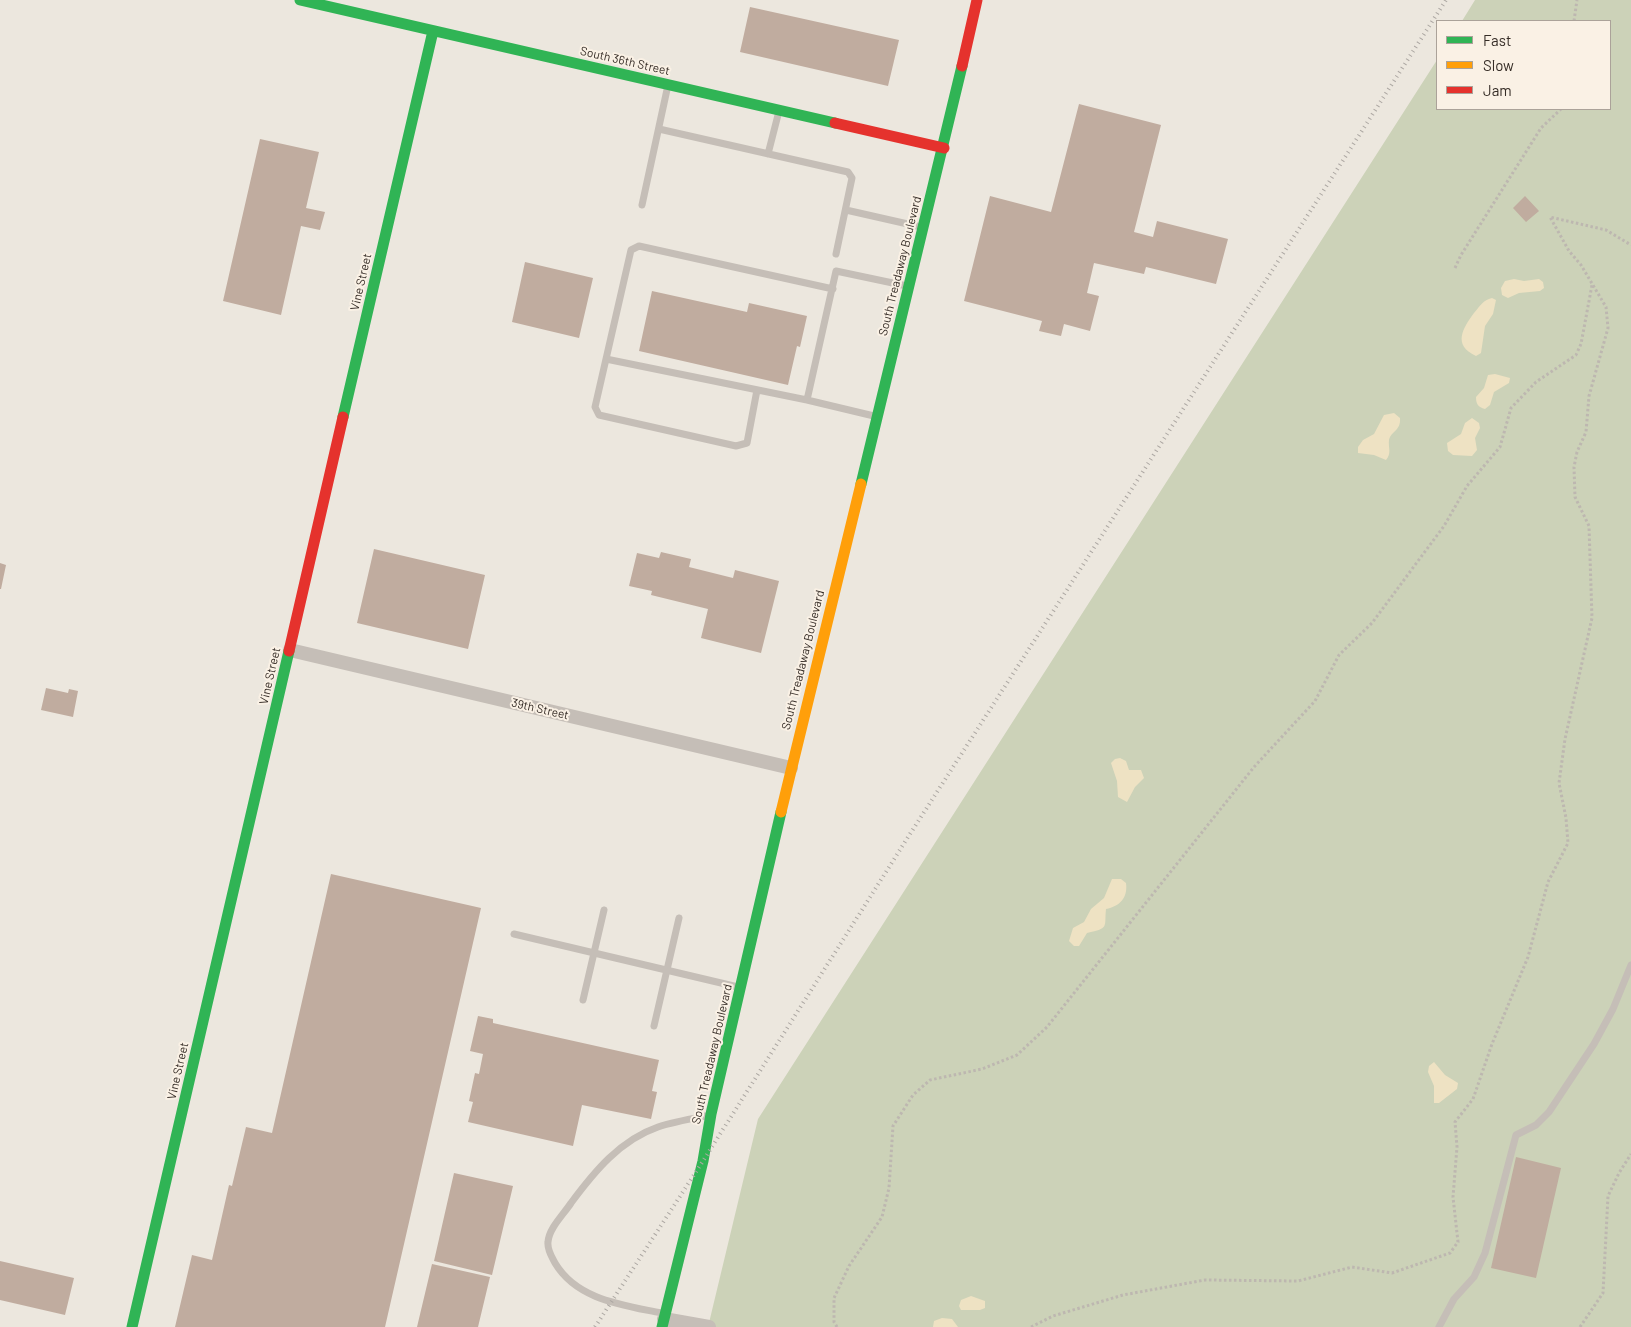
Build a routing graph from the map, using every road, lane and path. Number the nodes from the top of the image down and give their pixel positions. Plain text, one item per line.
1 (300, 0) edge
2 (977, 0) edge
3 (1577, 0) edge
4 (1574, 20) edge
5 (433, 31) junction
6 (668, 85) junction
7 (779, 110) junction
8 (1560, 110) edge
9 (659, 129) junction
10 (944, 148) junction
11 (768, 154) junction
12 (642, 205) dead end
13 (846, 210) junction
14 (924, 228) junction
15 (1631, 245) edge
16 (836, 254) dead end
17 (1455, 268) dead end
18 (1592, 284) junction
19 (910, 287) junction
20 (833, 289) junction
21 (606, 359) junction
22 (757, 390) junction
23 (807, 400) junction
24 (877, 416) junction
25 (290, 650) junction
26 (791, 768) junction
27 (604, 910) dead end
28 (679, 918) dead end
29 (514, 934) dead end
30 (594, 953) junction
31 (1631, 965) edge
32 (667, 970) junction
33 (741, 988) junction
34 (583, 1000) dead end
35 (654, 1026) dead end
36 (711, 1114) junction
37 (1631, 1154) edge
38 (663, 1320) edge
39 (132, 1327) edge
40 (709, 1327) edge
41 (837, 1327) edge
42 (1031, 1327) edge
43 (1439, 1327) edge
44 (1580, 1327) edge

1 - 5 street, South 36th Street
2 - 10 street, South Treadaway Boulevard
3 - 4 path
5 - 6 street, South 36th Street
5 - 25 street, Vine Street
6 - 7 street, South 36th Street
6 - 9 lane
7 - 10 street, South 36th Street
7 - 11 lane
8 - 17 path
9 - 11 lane
9 - 12 lane
10 - 14 street, South Treadaway Boulevard
11 - 13 lane
13 - 14 lane
13 - 16 lane
14 - 19 street, South Treadaway Boulevard
15 - 18 path
18 - 41 path
18 - 42 path
19 - 20 lane
19 - 24 street, South Treadaway Boulevard
20 - 21 lane
20 - 23 lane
21 - 22 lane
21 - 22 lane
22 - 23 lane
23 - 24 lane
24 - 26 street, South Treadaway Boulevard
25 - 26 street, 39th Street
25 - 39 street, Vine Street
26 - 33 street, South Treadaway Boulevard
27 - 30 lane
28 - 32 lane
29 - 30 lane
30 - 32 lane
30 - 34 lane
31 - 43 lane
32 - 33 lane
32 - 35 lane
33 - 36 street, South Treadaway Boulevard
36 - 38 street, South Treadaway Boulevard
36 - 38 lane
37 - 44 path
38 - 40 street

